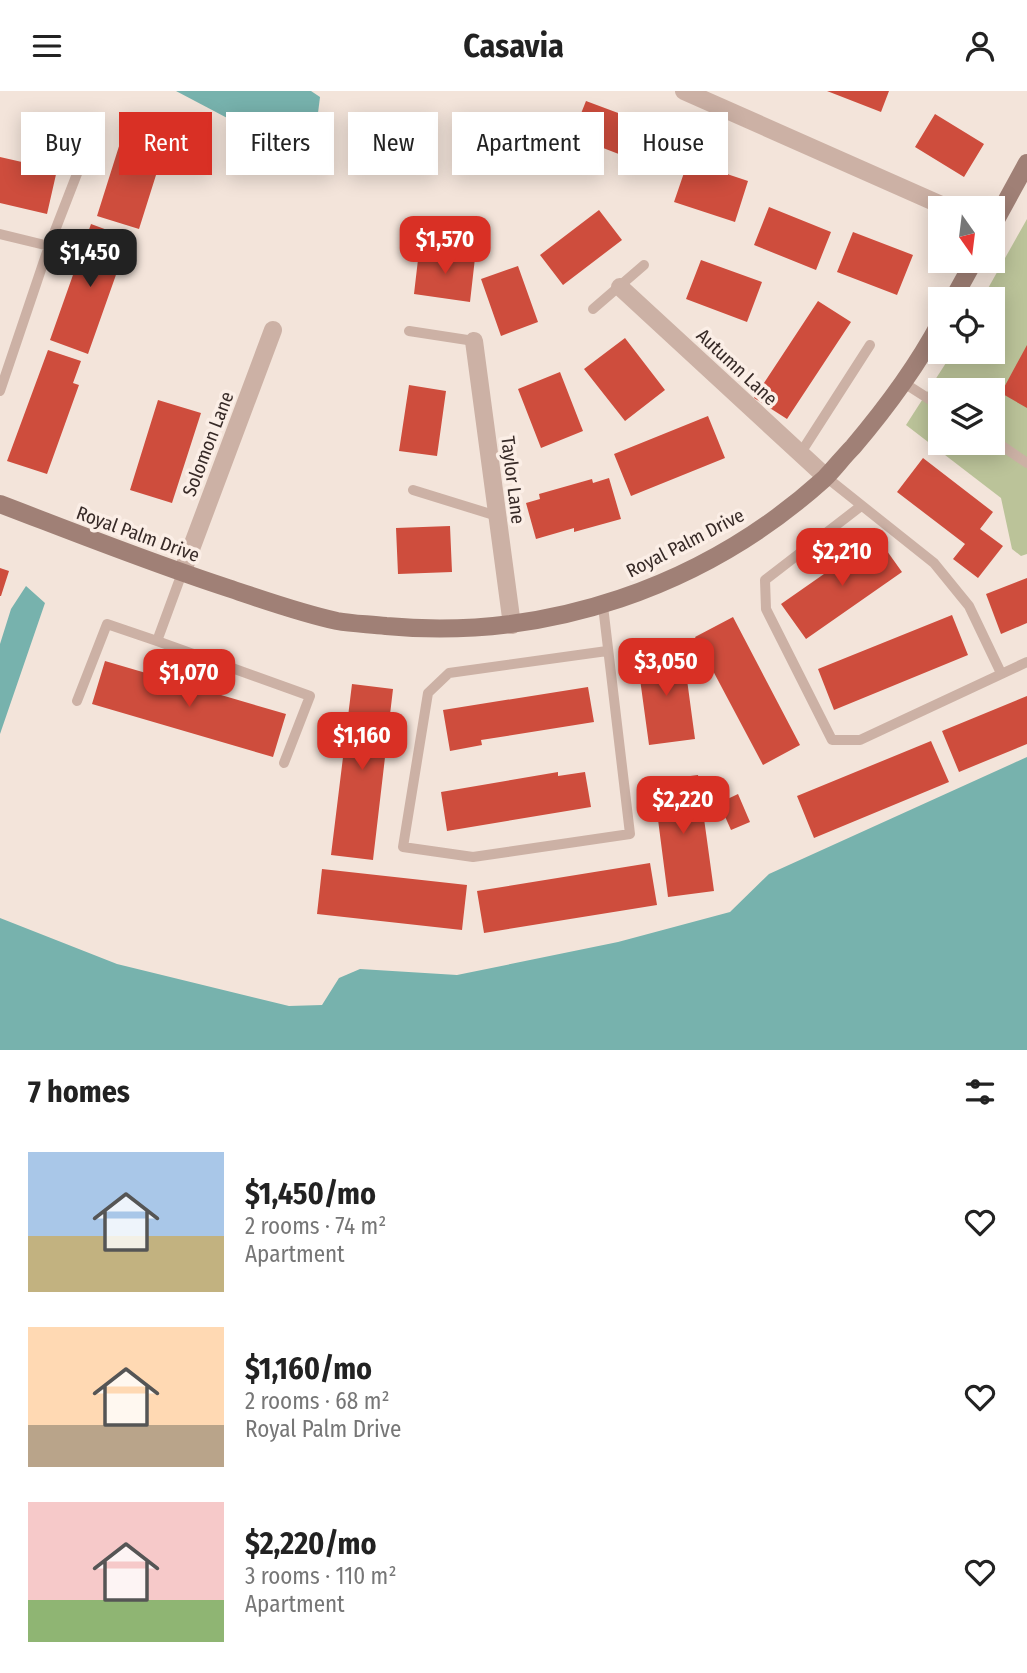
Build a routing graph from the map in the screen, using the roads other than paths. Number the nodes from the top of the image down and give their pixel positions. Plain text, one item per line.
1 (684, 91) edge
2 (1027, 163) edge
3 (76, 175) edge
4 (928, 199) edge
5 (1005, 203) edge
6 (0, 234) edge
7 (49, 246) junction
8 (644, 265) dead end
9 (620, 286) junction
10 (593, 310) dead end
11 (273, 330) dead end
12 (410, 331) dead end
13 (474, 341) joint
14 (928, 343) edge
15 (870, 345) dead end
16 (904, 383) junction
17 (0, 391) edge
18 (928, 398) edge
19 (1005, 448) edge
20 (800, 454) junction
21 (1027, 463) edge
22 (825, 477) junction
23 (413, 490) dead end
24 (0, 504) edge
25 (861, 506) junction
26 (496, 516) junction
27 (182, 573) junction
28 (603, 606) junction
29 (512, 625) junction
30 (157, 641) junction
31 (607, 650) junction
32 (1027, 661) edge
33 (1001, 673) junction
34 (77, 701) dead end
35 (284, 763) dead end

1 - 4 street
2 - 5 street
3 - 7 lane
6 - 7 lane
7 - 17 lane
8 - 9 lane
9 - 10 lane
9 - 20 street, Autumn Lane
11 - 27 street, Solomon Lane
12 - 13 lane
13 - 26 street, Taylor Lane
14 - 16 street, Royal Palm Drive
15 - 20 lane
16 - 18 lane
16 - 22 street, Royal Palm Drive
19 - 21 lane
20 - 22 street, Autumn Lane
22 - 25 lane
22 - 28 street, Royal Palm Drive
23 - 26 lane
24 - 27 street, Royal Palm Drive
25 - 33 lane
25 - 33 lane
26 - 29 street, Taylor Lane
27 - 29 street, Royal Palm Drive
27 - 30 lane
28 - 29 street, Royal Palm Drive
28 - 31 lane
30 - 34 lane
30 - 35 lane
31 - 31 lane
32 - 33 lane

